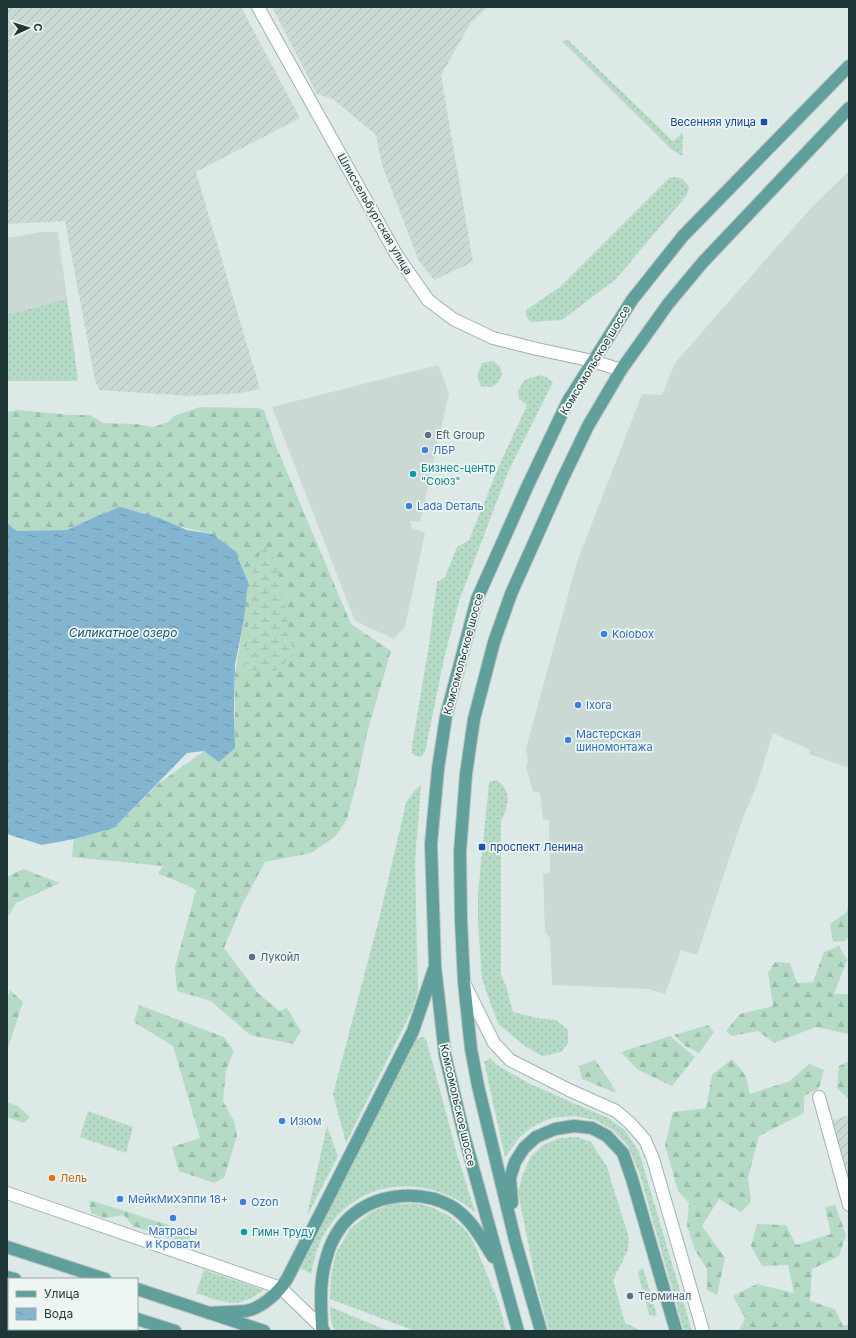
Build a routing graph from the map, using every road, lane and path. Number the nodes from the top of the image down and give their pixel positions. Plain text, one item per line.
1 (258, 7) edge
2 (849, 66) edge
3 (849, 108) edge
4 (593, 361) junction
5 (621, 370) junction
6 (435, 966) junction
7 (464, 982) junction
8 (819, 1097) dead end
9 (7, 1193) edge
10 (849, 1205) edge
11 (515, 1240) junction
12 (7, 1247) edge
13 (500, 1268) junction
14 (102, 1278) edge
15 (281, 1288) junction
16 (138, 1289) edge
17 (209, 1313) junction
18 (138, 1319) edge
19 (323, 1330) edge
20 (175, 1331) edge
21 (264, 1331) edge
22 (518, 1331) edge
23 (541, 1331) edge
24 (676, 1331) edge
25 (703, 1331) edge

1 - 4 street, Шлиссельбургская улица
2 - 4 main road, Комсомольское шоссе
3 - 5 main road
4 - 5 street, Шлиссельбургская улица
4 - 6 main road, Комсомольское шоссе
5 - 7 main road
6 - 13 main road, Комсомольское шоссе
6 - 15 main road
7 - 11 main road
7 - 25 street
8 - 10 street
9 - 15 street
11 - 23 main road
11 - 24 main road
12 - 14 main road
13 - 19 main road
13 - 22 main road, Комсомольское шоссе
15 - 17 main road
15 - 19 street
16 - 17 main road
17 - 21 main road
18 - 20 main road

